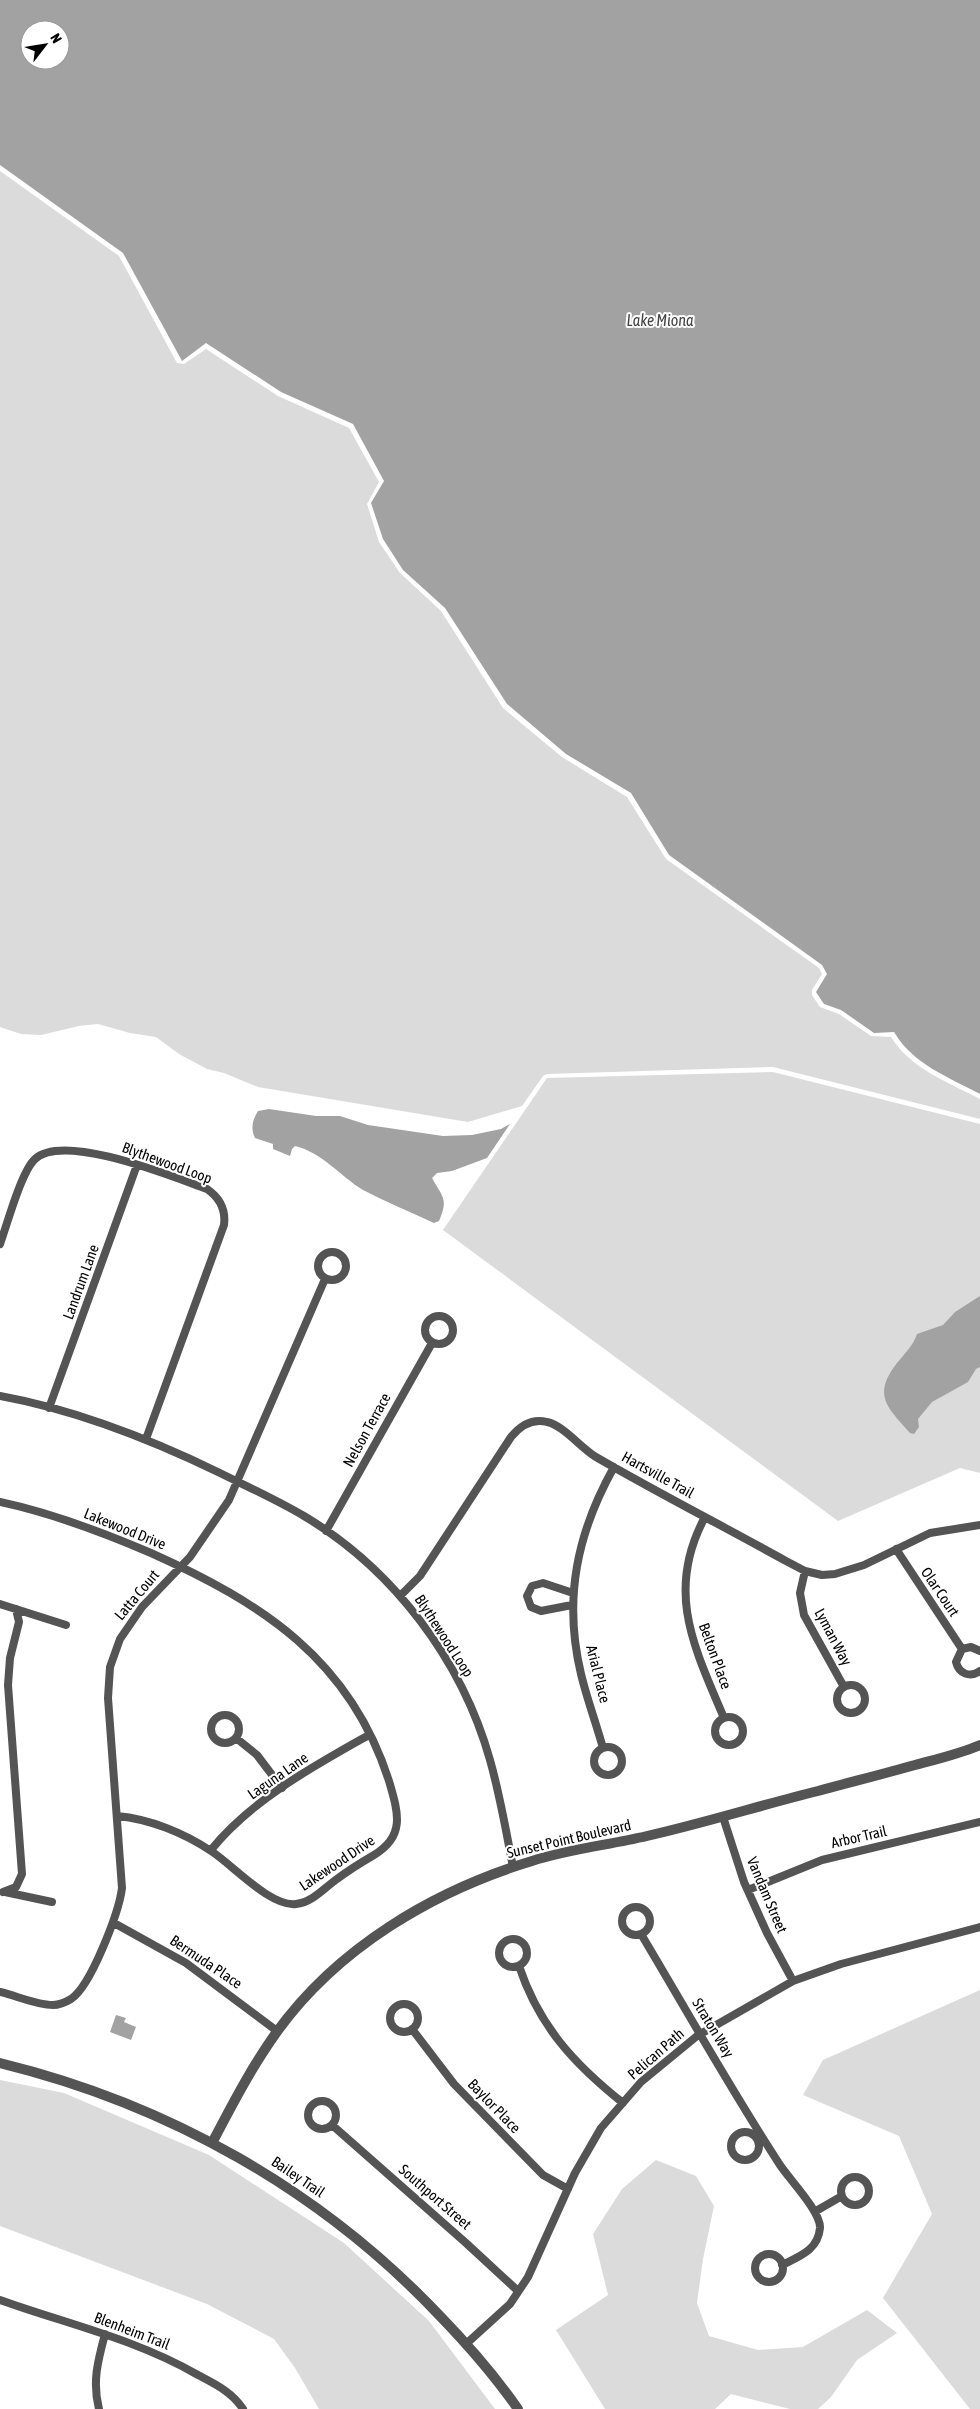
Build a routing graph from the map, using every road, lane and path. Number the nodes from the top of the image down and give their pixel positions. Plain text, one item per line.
1 (137, 1165) junction
2 (0, 1244) edge
3 (325, 1279) dead end
4 (432, 1343) dead end
5 (0, 1396) edge
6 (49, 1408) junction
7 (146, 1439) junction
8 (614, 1467) junction
9 (238, 1482) junction
10 (0, 1502) edge
11 (705, 1516) junction
12 (980, 1526) edge
13 (326, 1531) junction
14 (896, 1549) junction
15 (180, 1567) junction
16 (805, 1570) junction
17 (573, 1593) junction
18 (400, 1596) junction
19 (0, 1604) edge
20 (572, 1605) junction
21 (16, 1609) junction
22 (66, 1626) dead end
23 (962, 1649) junction
24 (980, 1651) edge
25 (980, 1671) edge
26 (844, 1687) dead end
27 (724, 1718) dead end
28 (370, 1735) junction
29 (236, 1738) dead end
30 (980, 1745) edge
31 (603, 1748) dead end
32 (282, 1788) junction
33 (116, 1816) junction
34 (723, 1817) junction
35 (980, 1822) edge
36 (211, 1850) junction
37 (513, 1866) junction
38 (748, 1890) junction
39 (2, 1892) edge
40 (52, 1902) dead end
41 (114, 1923) junction
42 (980, 1927) edge
43 (641, 1934) dead end
44 (519, 1966) dead end
45 (793, 1981) junction
46 (0, 1992) edge
47 (412, 2029) dead end
48 (277, 2031) junction
49 (701, 2034) junction
50 (0, 2063) edge
51 (623, 2103) junction
52 (332, 2125) dead end
53 (212, 2143) junction
54 (568, 2189) junction
55 (842, 2196) dead end
56 (816, 2211) junction
57 (782, 2265) dead end
58 (518, 2291) junction
59 (0, 2300) edge
60 (105, 2334) junction
61 (466, 2344) junction
62 (100, 2409) edge
63 (243, 2409) edge
64 (518, 2409) edge

1 - 2 street, Blythewood Loop
1 - 6 street, Landrum Lane
1 - 7 street, Blythewood Loop
3 - 9 street, Latta Court
4 - 13 street, Nelson Terrace
5 - 6 street, Blythewood Loop
6 - 7 street, Blythewood Loop
7 - 9 street, Blythewood Loop
8 - 11 street, Hartsville Trail
8 - 17 street, Arial Place
8 - 18 street, Hartsville Trail
9 - 13 street, Blythewood Loop
9 - 15 street, Latta Court
10 - 15 street, Lakewood Drive
11 - 16 street, Hartsville Trail
11 - 27 street, Belton Place
12 - 14 street, Hartsville Trail
13 - 18 street, Blythewood Loop
14 - 16 street, Hartsville Trail
14 - 23 street, Olar Court
15 - 28 street, Lakewood Drive
15 - 33 street, Latta Court
16 - 26 street, Lyman Way
17 - 20 street, Arial Place
17 - 20 street
18 - 37 street, Blythewood Loop
19 - 21 street
20 - 31 street, Arial Place
21 - 22 street
21 - 39 street
23 - 24 street
23 - 25 street
28 - 32 street, Laguna Lane
28 - 36 street, Lakewood Drive
29 - 32 street
30 - 34 street, Sunset Point Boulevard
32 - 36 street, Laguna Lane
33 - 36 street, Lakewood Drive
33 - 41 street, Latta Court
34 - 37 street, Sunset Point Boulevard
34 - 38 street, Vandam Street
35 - 38 street, Arbor Trail
37 - 48 street, Sunset Point Boulevard
38 - 45 street, Vandam Street
39 - 40 street
41 - 46 street, Latta Court
41 - 48 street, Bermuda Place
42 - 45 street, Pelican Path
43 - 49 street, Straton Way
44 - 51 street
45 - 49 street, Pelican Path
47 - 54 street, Baylor Place
48 - 53 street, Sunset Point Boulevard
49 - 51 street, Pelican Path
49 - 56 street, Straton Way
50 - 53 street, Bailey Trail
51 - 54 street, Pelican Path
52 - 58 street, Southport Street
53 - 61 street, Bailey Trail
54 - 58 street, Pelican Path
55 - 56 street
56 - 57 street
58 - 61 street, Pelican Path
59 - 60 street, Blenheim Trail
60 - 62 street
60 - 63 street, Blenheim Trail
61 - 64 street, Bailey Trail

